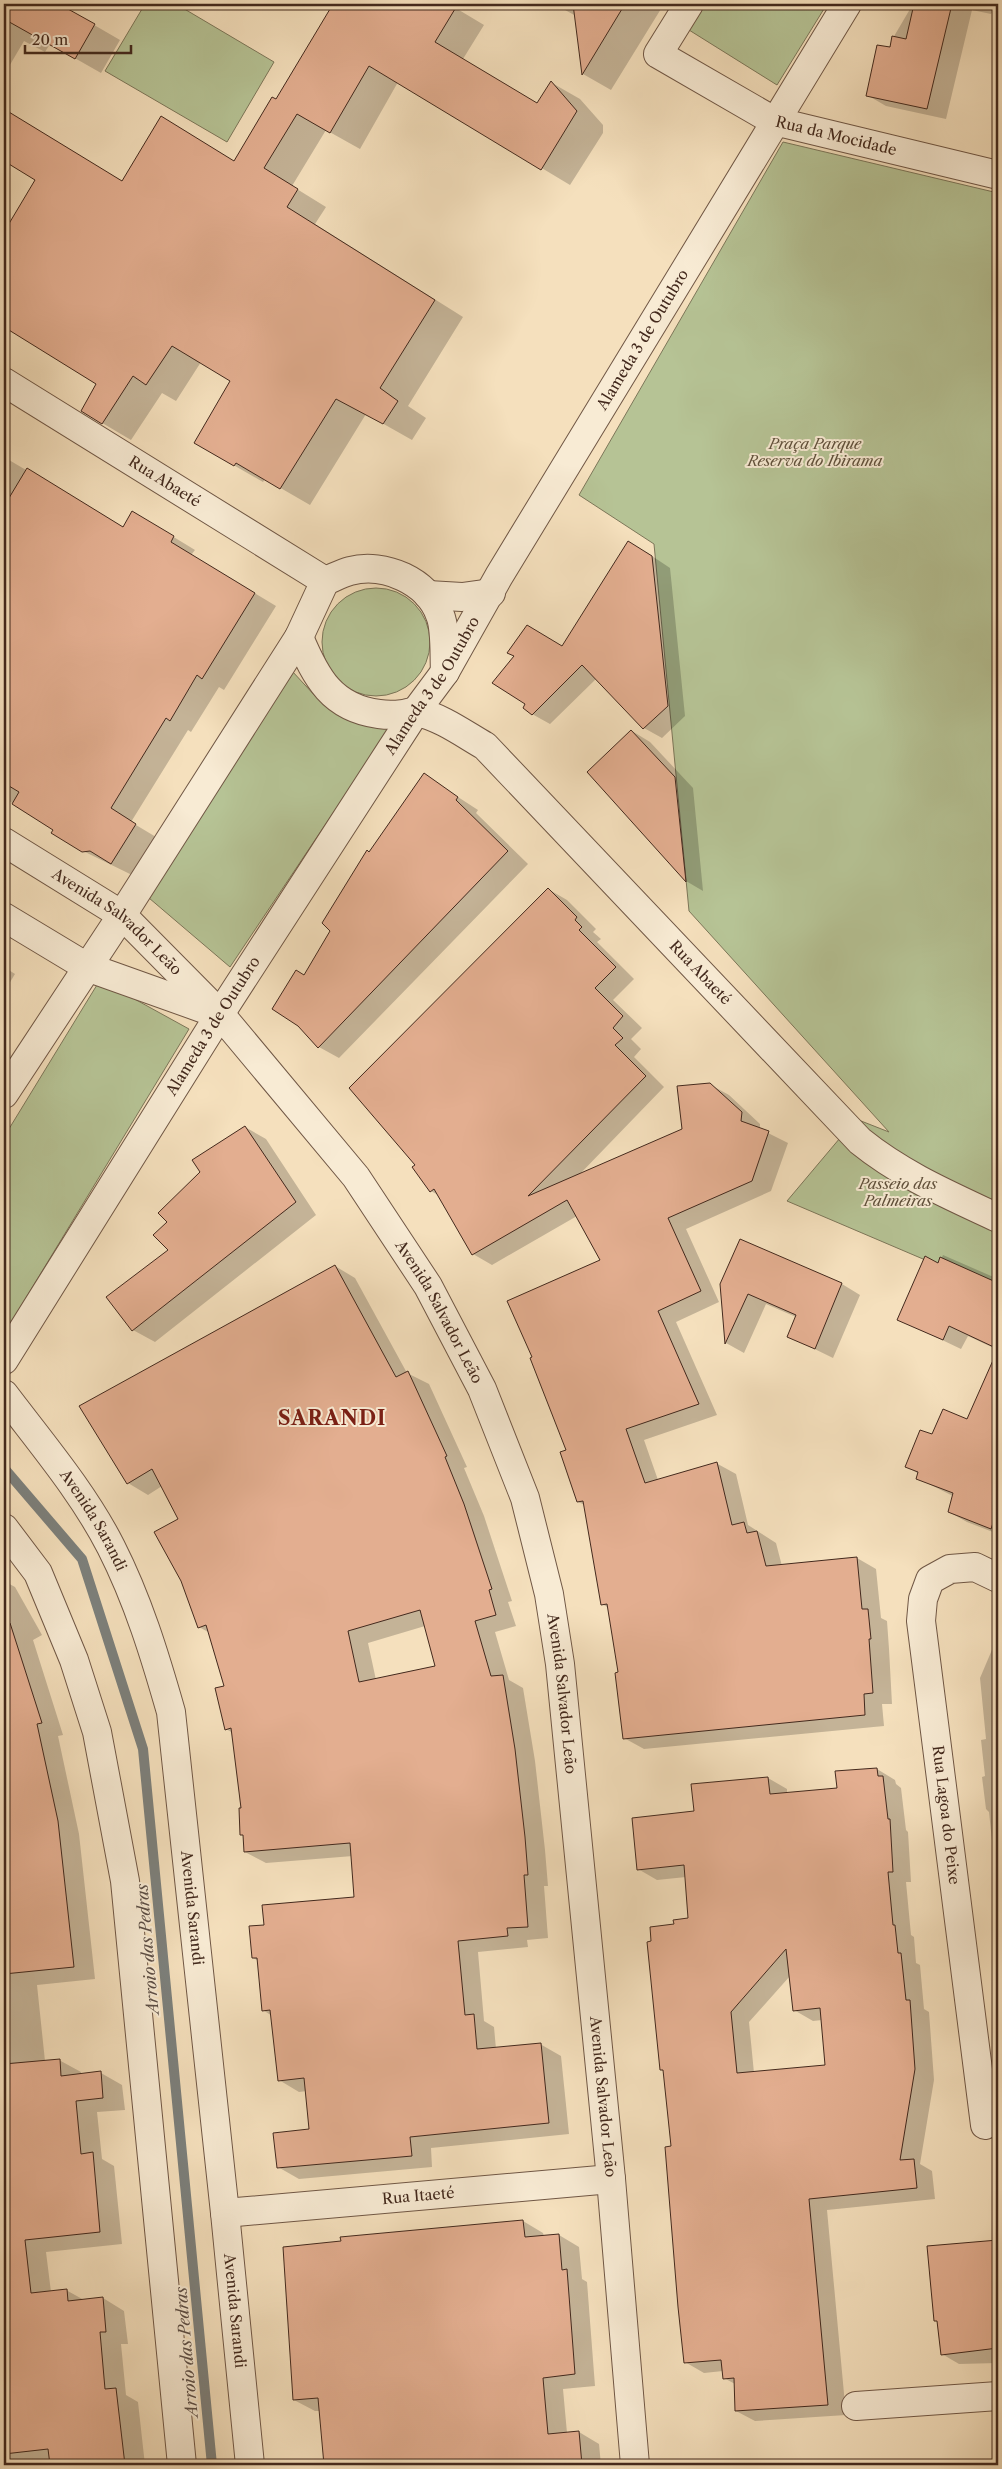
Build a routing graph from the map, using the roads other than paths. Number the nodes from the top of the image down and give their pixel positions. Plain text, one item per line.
1 (689, 4) edge
2 (848, 4) edge
3 (774, 121) junction
4 (998, 175) edge
5 (4, 382) edge
6 (325, 581) junction
7 (491, 593) junction
8 (428, 595) junction
9 (299, 637) junction
10 (445, 672) junction
11 (416, 711) junction
12 (4, 842) edge
13 (122, 915) junction
14 (4, 916) edge
15 (87, 967) junction
16 (220, 1014) junction
17 (4, 1094) edge
18 (998, 1218) edge
19 (4, 1360) edge
20 (4, 1394) edge
21 (4, 1528) edge
22 (998, 1578) edge
23 (986, 2125) dead end
24 (610, 2179) junction
25 (225, 2213) junction
26 (998, 2396) edge
27 (856, 2406) dead end
28 (182, 2465) edge
29 (250, 2465) edge
30 (635, 2465) edge

1 - 3 street, Rua da Mocidade
2 - 3 street, Alameda 3 de Outubro
3 - 4 street, Rua da Mocidade
3 - 7 street, Alameda 3 de Outubro
5 - 6 street, Rua Abaeté
6 - 8 street
6 - 9 street
7 - 8 street
7 - 10 street, Alameda 3 de Outubro
8 - 10 street
9 - 11 street
9 - 13 street
10 - 11 street, Alameda 3 de Outubro
11 - 16 street, Alameda 3 de Outubro
11 - 18 street, Rua Abaeté
12 - 13 street, Avenida Salvador Leão
13 - 15 street
13 - 16 street, Avenida Salvador Leão
14 - 15 street, Avenida Salvador Leão
15 - 16 street, Avenida Salvador Leão
15 - 17 street
16 - 19 street, Alameda 3 de Outubro
16 - 24 street, Avenida Salvador Leão
20 - 25 street, Avenida Sarandi
21 - 28 street
22 - 23 street, Rua Lagoa do Peixe
24 - 25 street, Rua Itaeté
24 - 30 street, Avenida Salvador Leão
25 - 29 street, Avenida Sarandi
26 - 27 street

